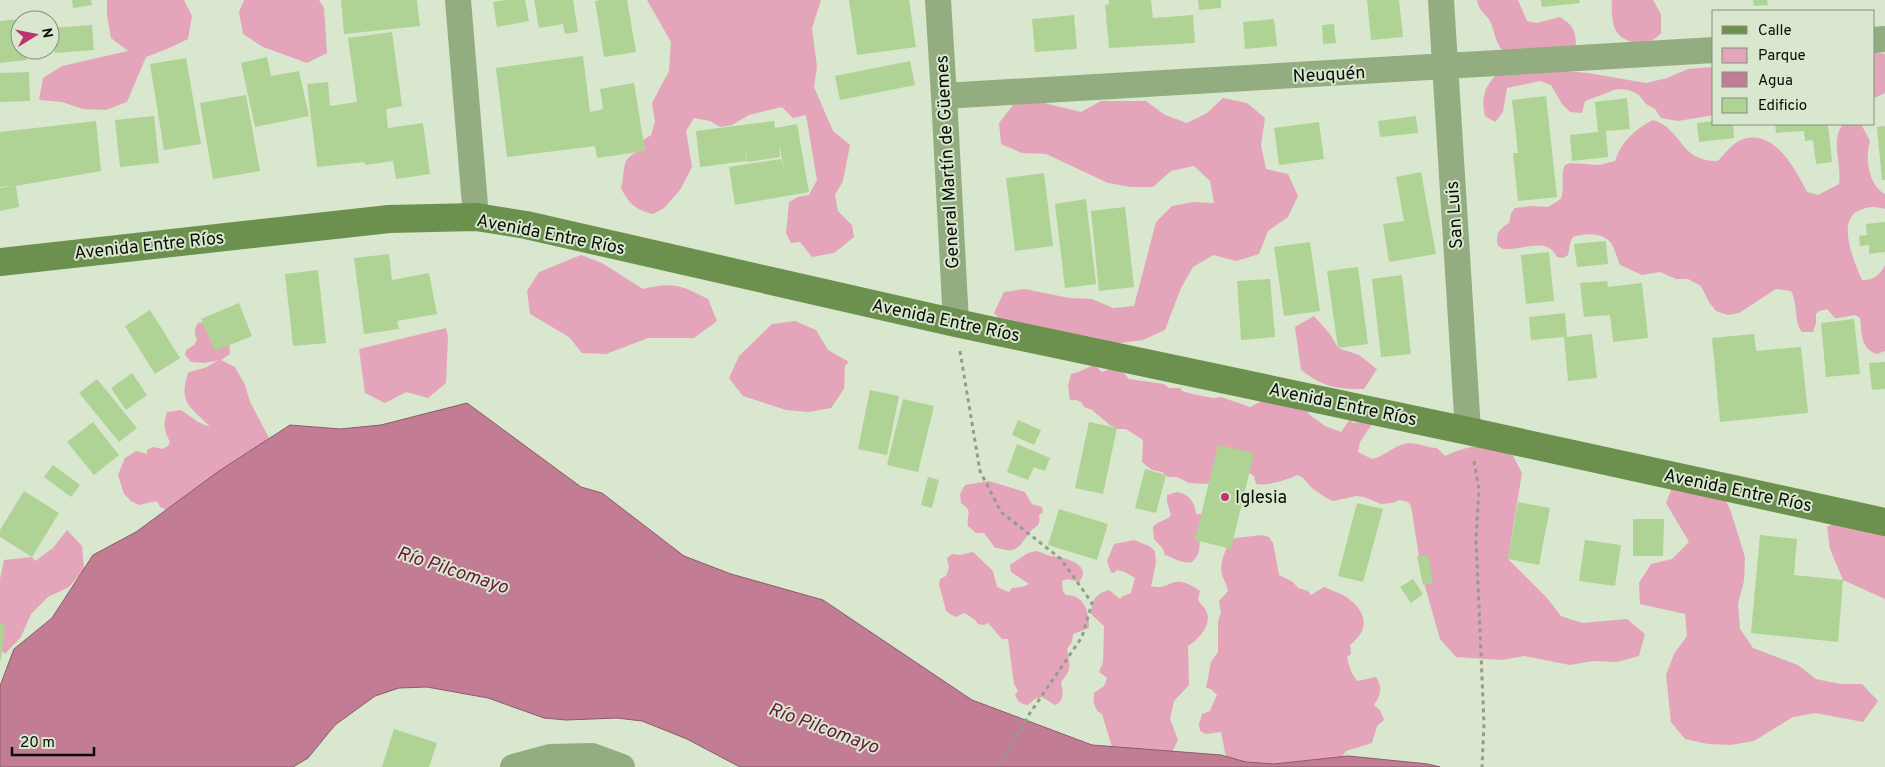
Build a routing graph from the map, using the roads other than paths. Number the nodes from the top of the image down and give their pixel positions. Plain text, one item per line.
1 (458, 0) edge
2 (938, 0) edge
3 (1442, 0) edge
4 (1712, 50) edge
5 (1445, 67) junction
6 (944, 96) junction
7 (476, 217) junction
8 (0, 262) edge
9 (956, 323) junction
10 (1468, 431) junction
11 (1885, 522) edge
12 (513, 767) edge
13 (622, 767) edge

1 - 7 street
2 - 6 street, General Martín de Güemes
3 - 5 street, San Luis
4 - 5 street, Neuquén
5 - 6 street, Neuquén
5 - 10 street, San Luis
6 - 9 street, General Martín de Güemes
7 - 8 street, Avenida Entre Ríos
7 - 9 street, Avenida Entre Ríos
9 - 10 street, Avenida Entre Ríos
10 - 11 street, Avenida Entre Ríos
12 - 13 street

